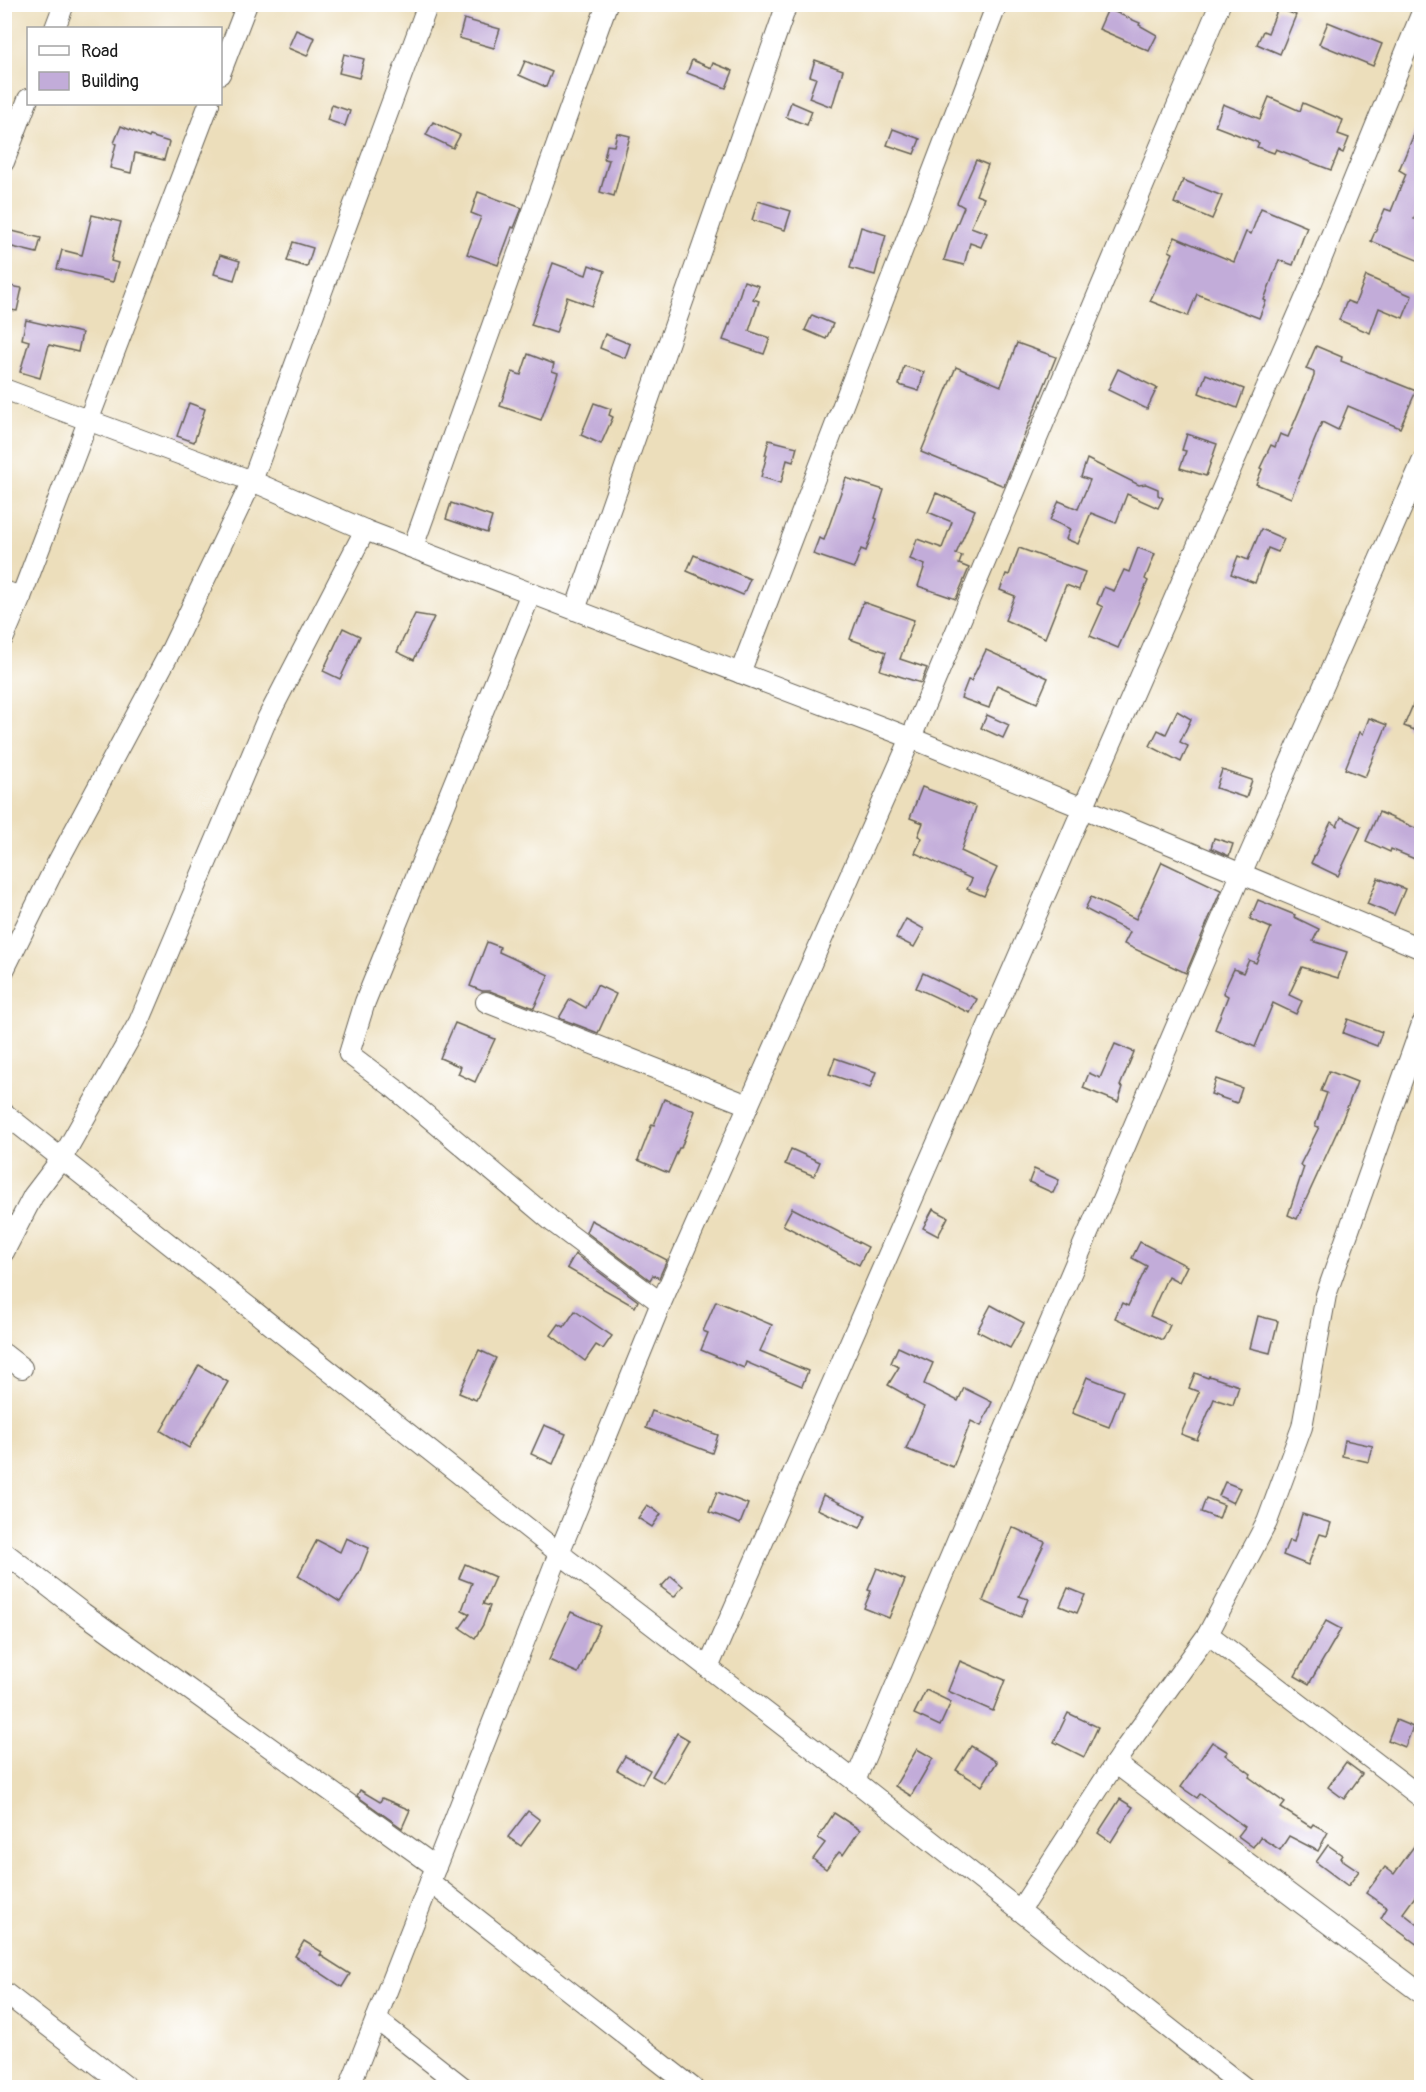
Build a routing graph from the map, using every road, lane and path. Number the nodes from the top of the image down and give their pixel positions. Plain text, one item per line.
1 (64, 4) edge
2 (247, 4) edge
3 (429, 4) edge
4 (607, 4) edge
5 (787, 4) edge
6 (997, 4) edge
7 (1221, 4) edge
8 (1422, 12) edge
9 (55, 27) edge
10 (222, 69) edge
11 (27, 102) edge
12 (209, 105) edge
13 (4, 162) edge
14 (4, 389) edge
15 (88, 421) junction
16 (1422, 462) edge
17 (252, 481) junction
18 (365, 530) junction
19 (414, 547) junction
20 (531, 593) junction
21 (13, 594) edge
22 (575, 610) junction
23 (4, 637) edge
24 (740, 673) junction
25 (911, 738) junction
26 (1083, 808) junction
27 (1241, 874) junction
28 (1422, 949) edge
29 (4, 970) edge
30 (486, 1002) dead end
31 (1422, 1024) edge
32 (748, 1105) junction
33 (5, 1114) edge
34 (62, 1158) junction
35 (4, 1252) edge
36 (661, 1304) junction
37 (4, 1354) edge
38 (22, 1368) dead end
39 (4, 1552) edge
40 (559, 1553) junction
41 (1208, 1634) junction
42 (708, 1668) junction
43 (1115, 1763) junction
44 (855, 1781) junction
45 (1422, 1798) edge
46 (433, 1874) junction
47 (1020, 1910) junction
48 (4, 1992) edge
49 (1422, 1994) edge
50 (376, 2019) junction
51 (128, 2088) edge
52 (350, 2088) edge
53 (464, 2088) edge
54 (693, 2088) edge
55 (1245, 2088) edge

1 - 9 street
2 - 10 street
3 - 17 street
4 - 19 street
5 - 22 street
6 - 24 street
7 - 25 street
8 - 26 street
11 - 13 street
12 - 15 street
14 - 15 street
15 - 17 street
15 - 21 street
16 - 27 street
17 - 18 street
17 - 29 street
18 - 19 street
18 - 34 street
19 - 20 street
20 - 22 street
20 - 36 street
21 - 23 street
22 - 24 street
24 - 25 street
25 - 26 street
25 - 32 street
26 - 27 street
26 - 42 street
27 - 28 street
27 - 44 street
30 - 32 street
31 - 41 street
32 - 36 street
33 - 34 street
34 - 35 street
34 - 40 street
36 - 40 street
37 - 38 street
39 - 46 street
40 - 42 street
40 - 46 street
41 - 43 street
41 - 45 street
42 - 44 street
43 - 47 street
43 - 49 street
44 - 47 street
46 - 50 street
46 - 54 street
47 - 55 street
48 - 51 street
50 - 52 street
50 - 53 street

